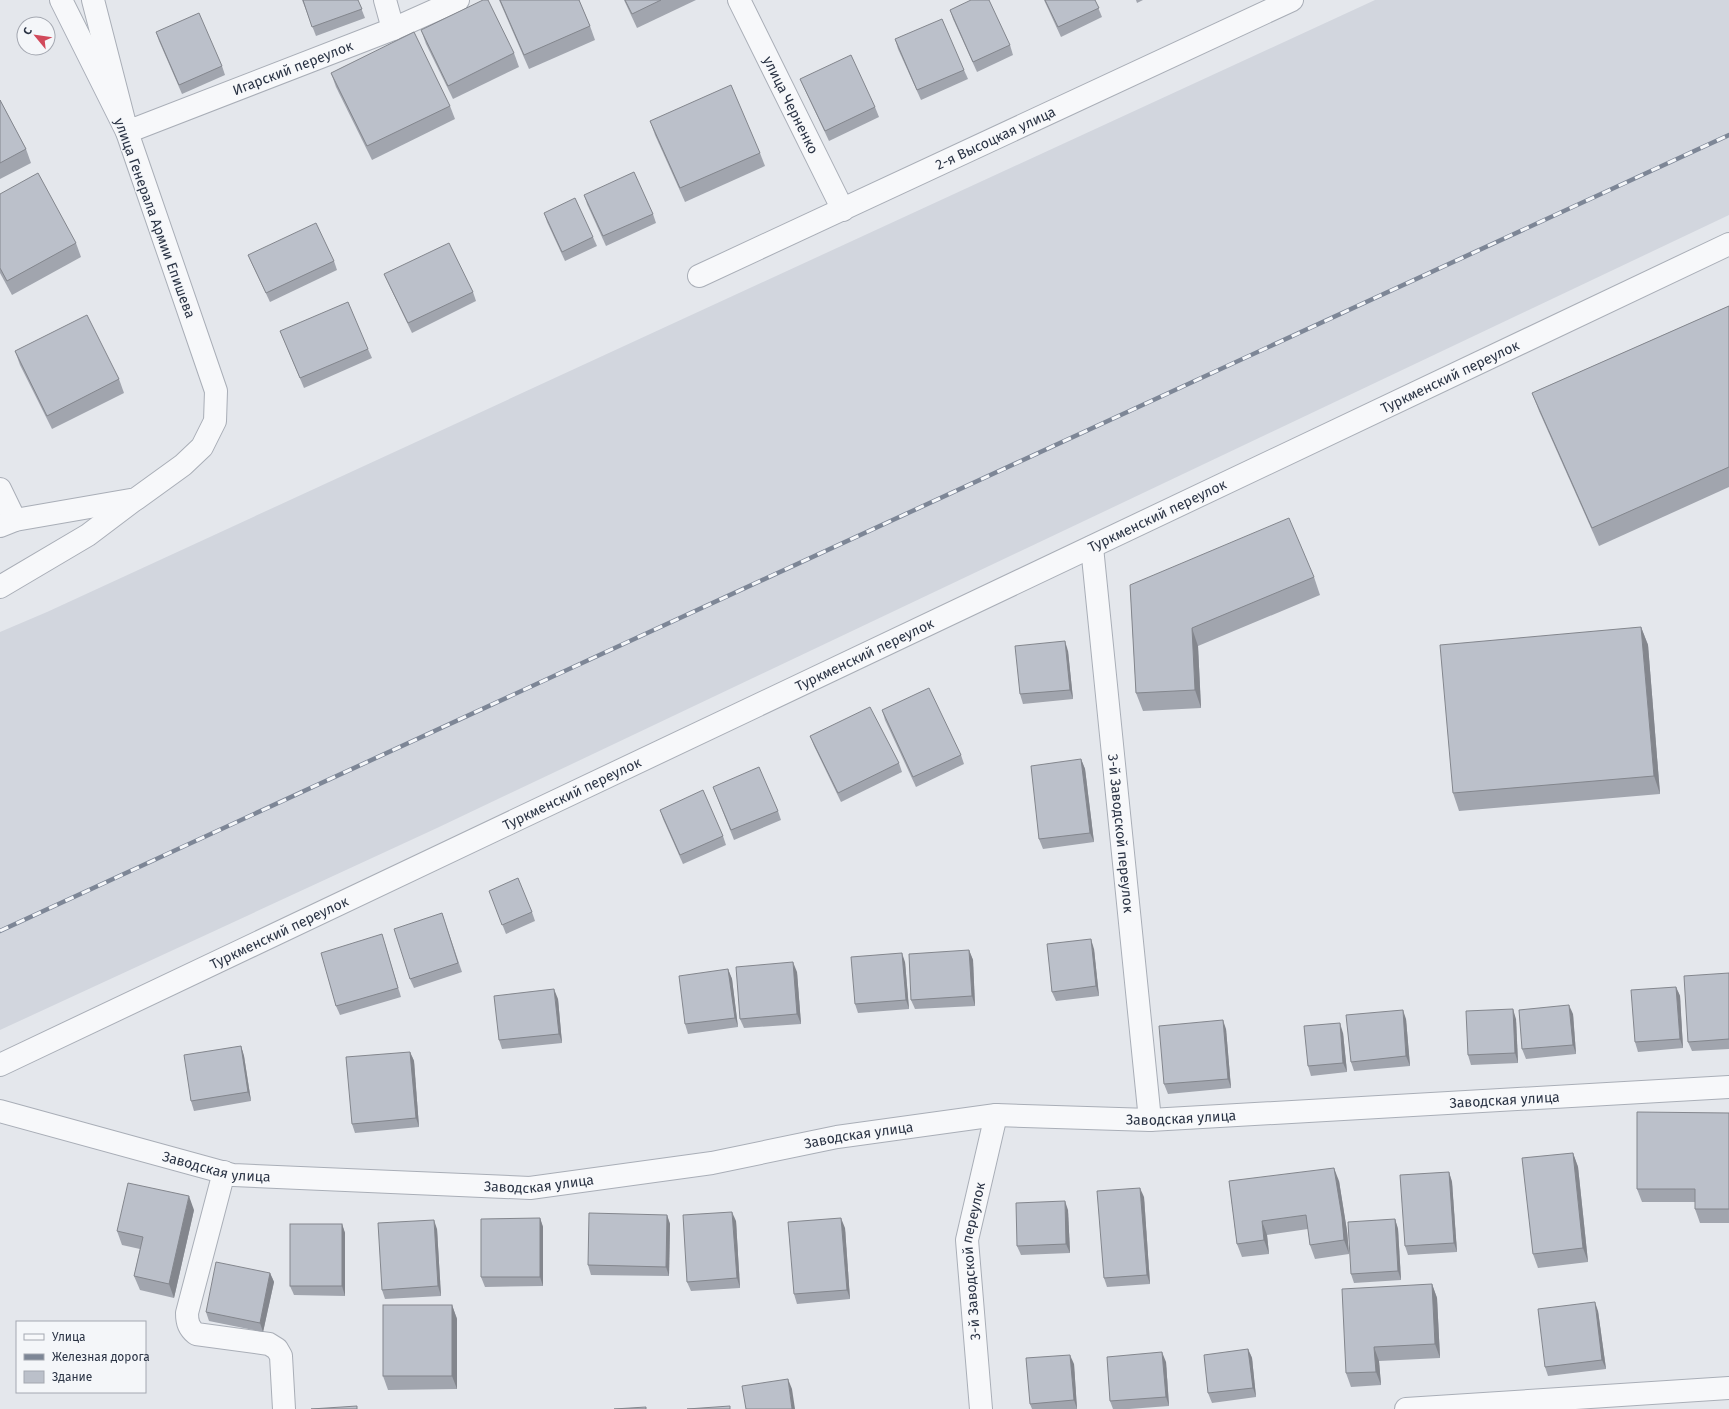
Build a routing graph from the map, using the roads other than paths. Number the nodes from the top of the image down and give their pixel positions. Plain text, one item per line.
1 (61, 0) edge
2 (92, 0) edge
3 (385, 0) edge
4 (458, 0) edge
5 (739, 0) edge
6 (1292, 0) edge
7 (393, 29) junction
8 (127, 132) junction
9 (843, 210) junction
10 (1729, 244) edge
11 (700, 276) dead end
12 (0, 489) edge
13 (137, 498) junction
14 (7, 523) edge
15 (1092, 547) junction
16 (0, 587) edge
17 (0, 1065) edge
18 (1729, 1087) edge
19 (0, 1111) edge
20 (996, 1115) junction
21 (1150, 1120) junction
22 (224, 1172) junction
23 (1729, 1388) edge
24 (284, 1409) edge
25 (982, 1409) edge
26 (1406, 1409) edge

1 - 8 street, улица Генерала Армии Епишева
2 - 8 street
3 - 7 street
4 - 7 street, Игарский переулок
5 - 9 street, улица Черненко
6 - 9 street, 2-я Высоцкая улица
7 - 8 street, Игарский переулок
8 - 13 street, улица Генерала Армии Епишева
9 - 11 street, 2-я Высоцкая улица
10 - 15 street, Туркменский переулок
12 - 14 street
13 - 14 street
13 - 16 street
15 - 17 street, Туркменский переулок
15 - 21 street, 3-й Заводской переулок
18 - 21 street, Заводская улица
19 - 22 street, Заводская улица
20 - 21 street, Заводская улица
20 - 22 street, Заводская улица
20 - 25 street, 3-й Заводской переулок
22 - 24 street
23 - 26 street

